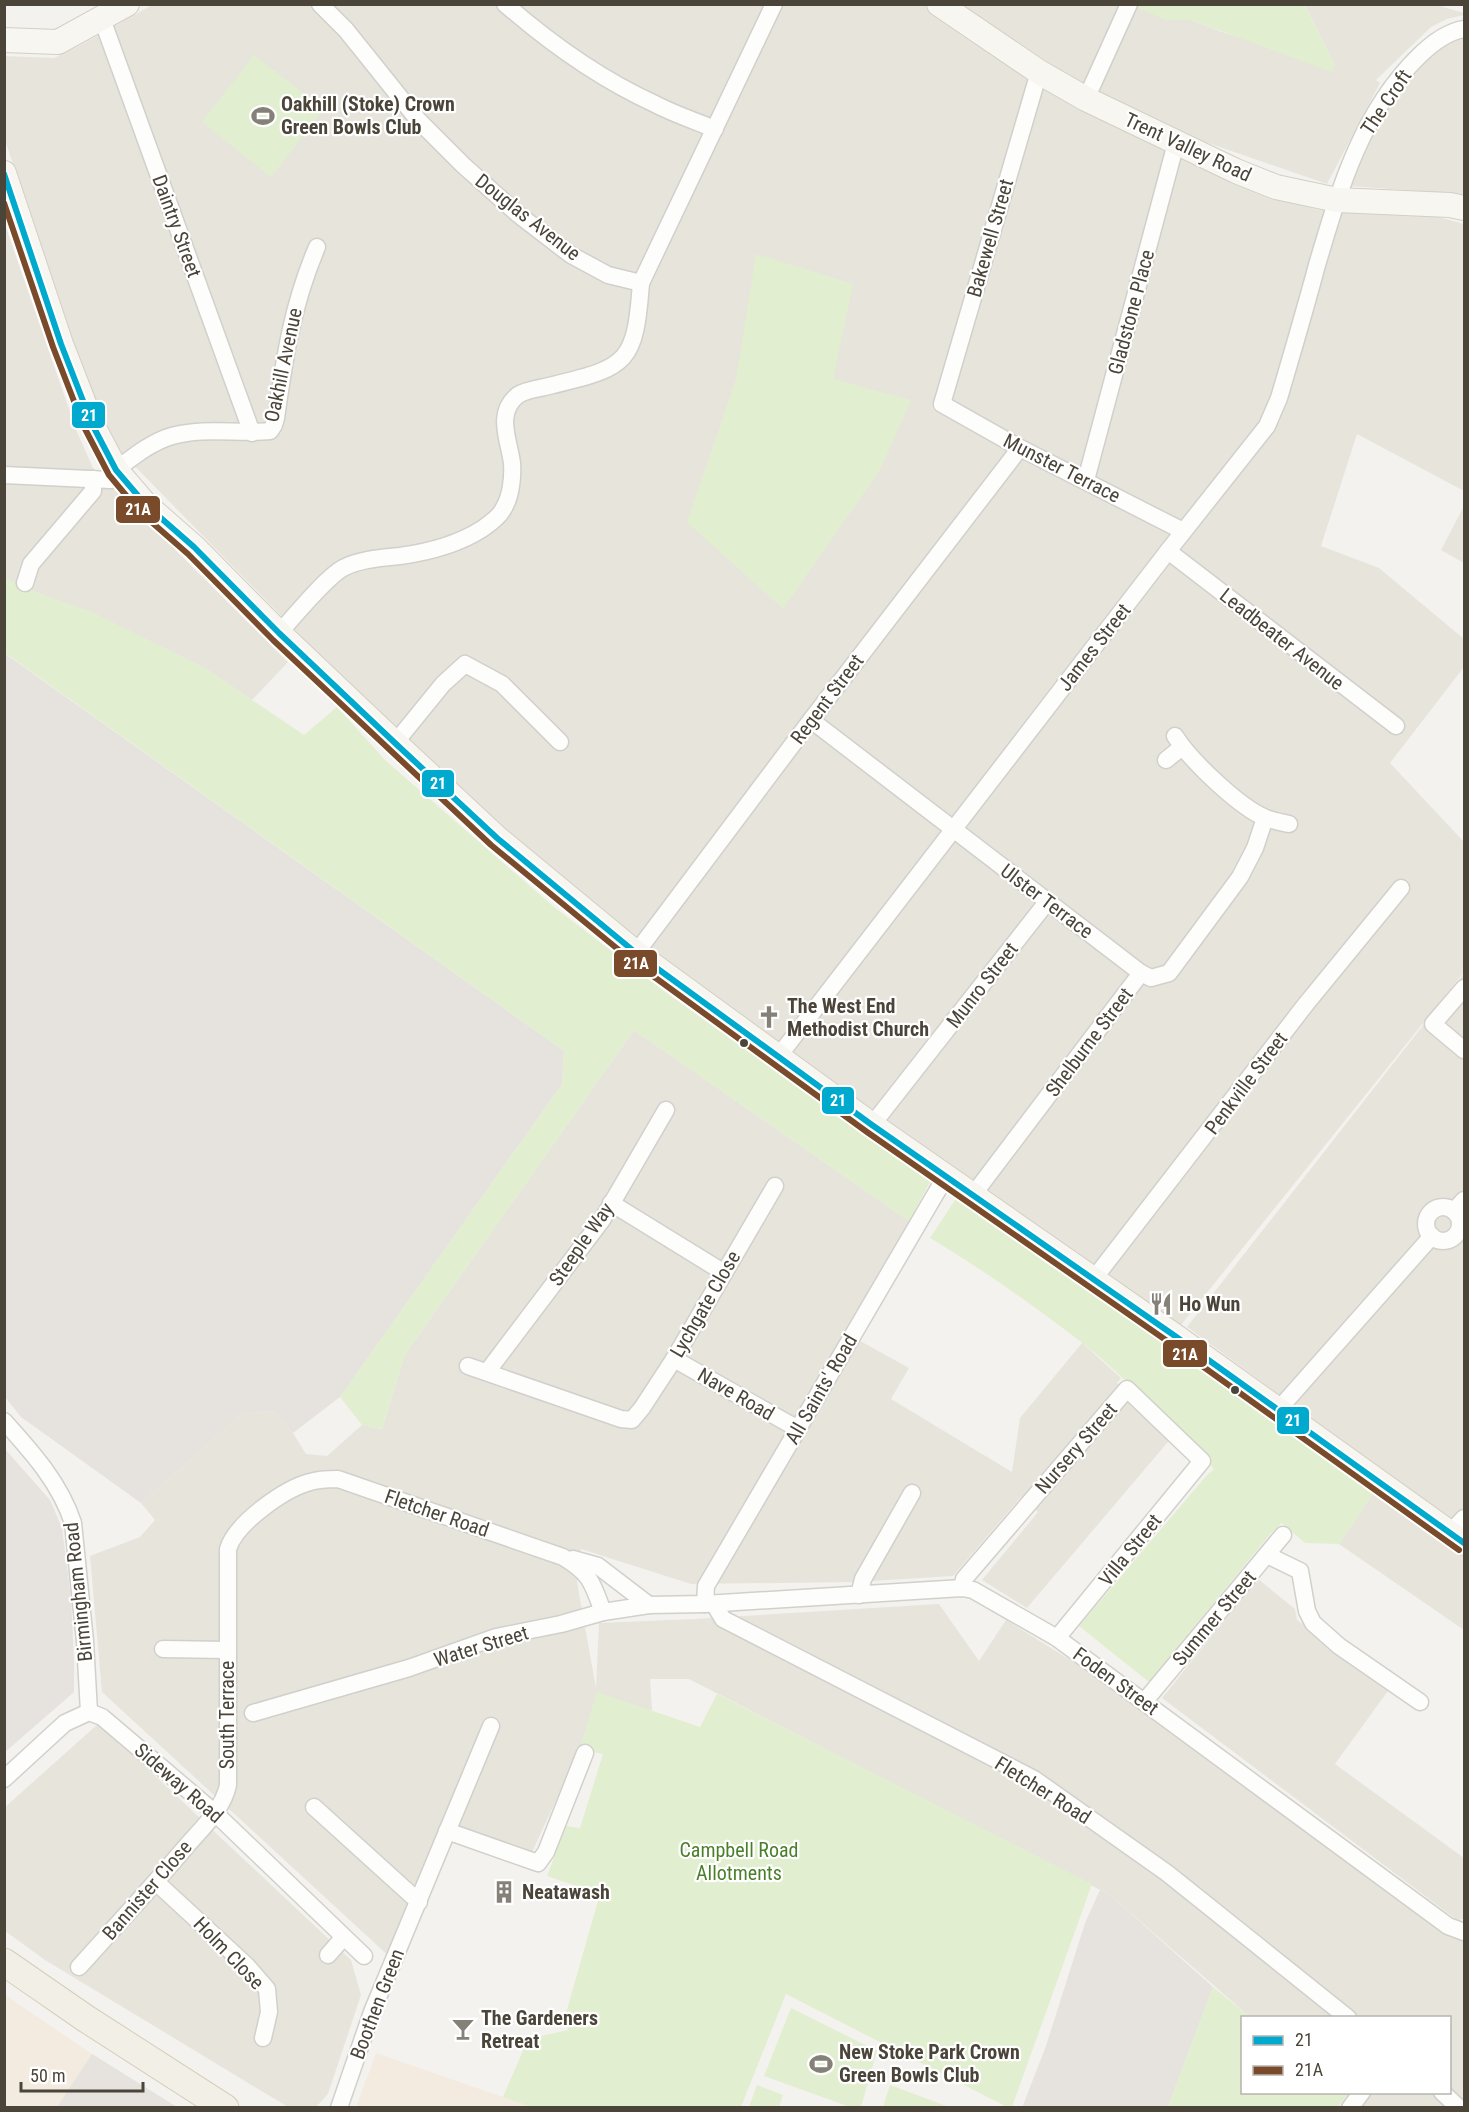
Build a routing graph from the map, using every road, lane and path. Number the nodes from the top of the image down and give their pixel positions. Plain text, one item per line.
1 (127, 4) edge
2 (320, 4) edge
3 (505, 4) edge
4 (774, 4) edge
5 (939, 4) edge
6 (1129, 4) edge
7 (102, 19) junction
8 (1464, 29) edge
9 (4, 40) edge
10 (1039, 72) junction
11 (1086, 99) junction
12 (715, 129) junction
13 (1176, 143) junction
14 (4, 173) edge
15 (1337, 200) junction
16 (1464, 208) edge
17 (318, 247) dead end
18 (641, 284) junction
19 (942, 404) joint
20 (252, 433) junction
21 (1020, 448) junction
22 (121, 474) junction
23 (4, 475) edge
24 (93, 479) junction
25 (1086, 480) junction
26 (1183, 531) junction
27 (1168, 551) junction
28 (26, 583) dead end
29 (279, 633) junction
30 (811, 720) junction
31 (1396, 726) dead end
32 (560, 742) dead end
33 (395, 743) junction
34 (1166, 760) dead end
35 (1265, 818) junction
36 (1289, 824) dead end
37 (953, 830) junction
38 (1401, 888) dead end
39 (1047, 902) junction
40 (636, 953) junction
41 (1141, 973) junction
42 (1464, 988) edge
43 (1464, 1050) edge
44 (778, 1058) junction
45 (666, 1110) dead end
46 (872, 1125) junction
47 (946, 1176) junction
48 (775, 1186) dead end
49 (973, 1195) junction
50 (611, 1203) junction
51 (1459, 1206) edge
52 (1432, 1236) junction
53 (723, 1272) junction
54 (1094, 1280) junction
55 (674, 1359) junction
56 (468, 1366) dead end
57 (487, 1372) junction
58 (1278, 1410) junction
59 (4, 1421) edge
60 (798, 1429) junction
61 (1202, 1461) joint
62 (309, 1482) joint
63 (912, 1493) dead end
64 (1460, 1531) edge
65 (1283, 1535) dead end
66 (1266, 1555) junction
67 (563, 1557) junction
68 (962, 1588) junction
69 (859, 1595) junction
70 (709, 1604) junction
71 (649, 1605) junction
72 (603, 1612) junction
73 (1057, 1638) junction
74 (163, 1649) dead end
75 (227, 1650) junction
76 (1144, 1702) junction
77 (1420, 1702) dead end
78 (89, 1712) junction
79 (253, 1713) dead end
80 (491, 1726) dead end
81 (585, 1753) dead end
82 (4, 1779) edge
83 (314, 1807) dead end
84 (215, 1813) junction
85 (447, 1831) junction
86 (156, 1882) junction
87 (418, 1902) junction
88 (1464, 1932) edge
89 (343, 1938) junction
90 (328, 1955) dead end
91 (364, 1956) dead end
92 (4, 1962) edge
93 (79, 1967) dead end
94 (1346, 2016) edge
95 (263, 2038) dead end
96 (1360, 2094) edge
97 (1444, 2094) edge
98 (225, 2108) edge
99 (339, 2108) edge
100 (1350, 2108) edge
101 (1459, 2108) edge

1 - 7 main road
2 - 18 street, Douglas Avenue
3 - 12 street
4 - 12 street
5 - 10 main road, Trent Valley Road
6 - 11 street
7 - 9 main road
7 - 20 street, Daintry Street
8 - 15 street, The Croft
10 - 11 main road, Trent Valley Road
10 - 19 street, Bakewell Street
11 - 13 main road, Trent Valley Road
12 - 18 street
13 - 15 main road, Trent Valley Road
13 - 25 street, Gladstone Place
14 - 22 main road
15 - 16 main road, Trent Valley Road
15 - 26 street, James Street
17 - 20 street, Oakhill Avenue
18 - 29 street
19 - 21 street, Munster Terrace
20 - 22 street, Oakhill Avenue
21 - 25 street, Munster Terrace
21 - 30 street, Regent Street
22 - 24 street
22 - 29 main road
23 - 24 street
24 - 28 street
25 - 26 street, Munster Terrace
26 - 27 street, James Street
27 - 31 street, Leadbeater Avenue
27 - 37 street, James Street
29 - 33 main road
30 - 37 street, Ulster Terrace
30 - 40 street, Regent Street
32 - 33 street
33 - 40 main road
34 - 35 street
35 - 36 street
35 - 41 street, Shelburne Street
37 - 39 street, Ulster Terrace
37 - 44 street, James Street
38 - 54 street, Penkville Street
39 - 41 street, Ulster Terrace
39 - 46 street, Munro Street
40 - 44 main road
41 - 49 street, Shelburne Street
42 - 43 street
44 - 46 main road
45 - 50 street, Steeple Way
46 - 47 main road
47 - 49 main road
47 - 60 street, All Saints' Road
48 - 53 street, Lychgate Close
49 - 54 main road
50 - 53 street
50 - 57 street, Steeple Way
51 - 52 street
51 - 52 street
52 - 58 street
53 - 55 street, Lychgate Close
54 - 58 main road
55 - 57 street, Lychgate Close
55 - 60 street, Nave Road
56 - 57 street
58 - 64 main road
59 - 78 street, Birmingham Road
60 - 70 street, All Saints' Road
61 - 68 street, Nursery Street
61 - 73 street, Villa Street
62 - 67 street, Fletcher Road
62 - 75 street, South Terrace
63 - 69 street
65 - 66 street, Summer Street
66 - 76 street, Summer Street
66 - 77 street
67 - 71 street, Fletcher Road
67 - 72 street, Fletcher Road
68 - 69 street, Foden Street
68 - 73 street, Foden Street
69 - 70 street, Foden Street
70 - 71 street, Water Street
70 - 94 street, Fletcher Road
71 - 72 street, Water Street
72 - 79 street, Water Street
73 - 76 street, Foden Street
74 - 75 street, South Terrace
75 - 84 street, South Terrace
76 - 88 street, Foden Street
78 - 82 street
78 - 84 street, Sideway Road
80 - 85 street, Boothen Green
81 - 85 street
83 - 87 street
84 - 86 street, Bannister Close
84 - 89 street, Sideway Road
85 - 87 street, Boothen Green
86 - 93 street, Bannister Close
86 - 95 street, Holm Close
87 - 99 street, Boothen Green
89 - 90 street
89 - 91 street, Sideway Road
92 - 98 main road
96 - 100 street
97 - 101 street

